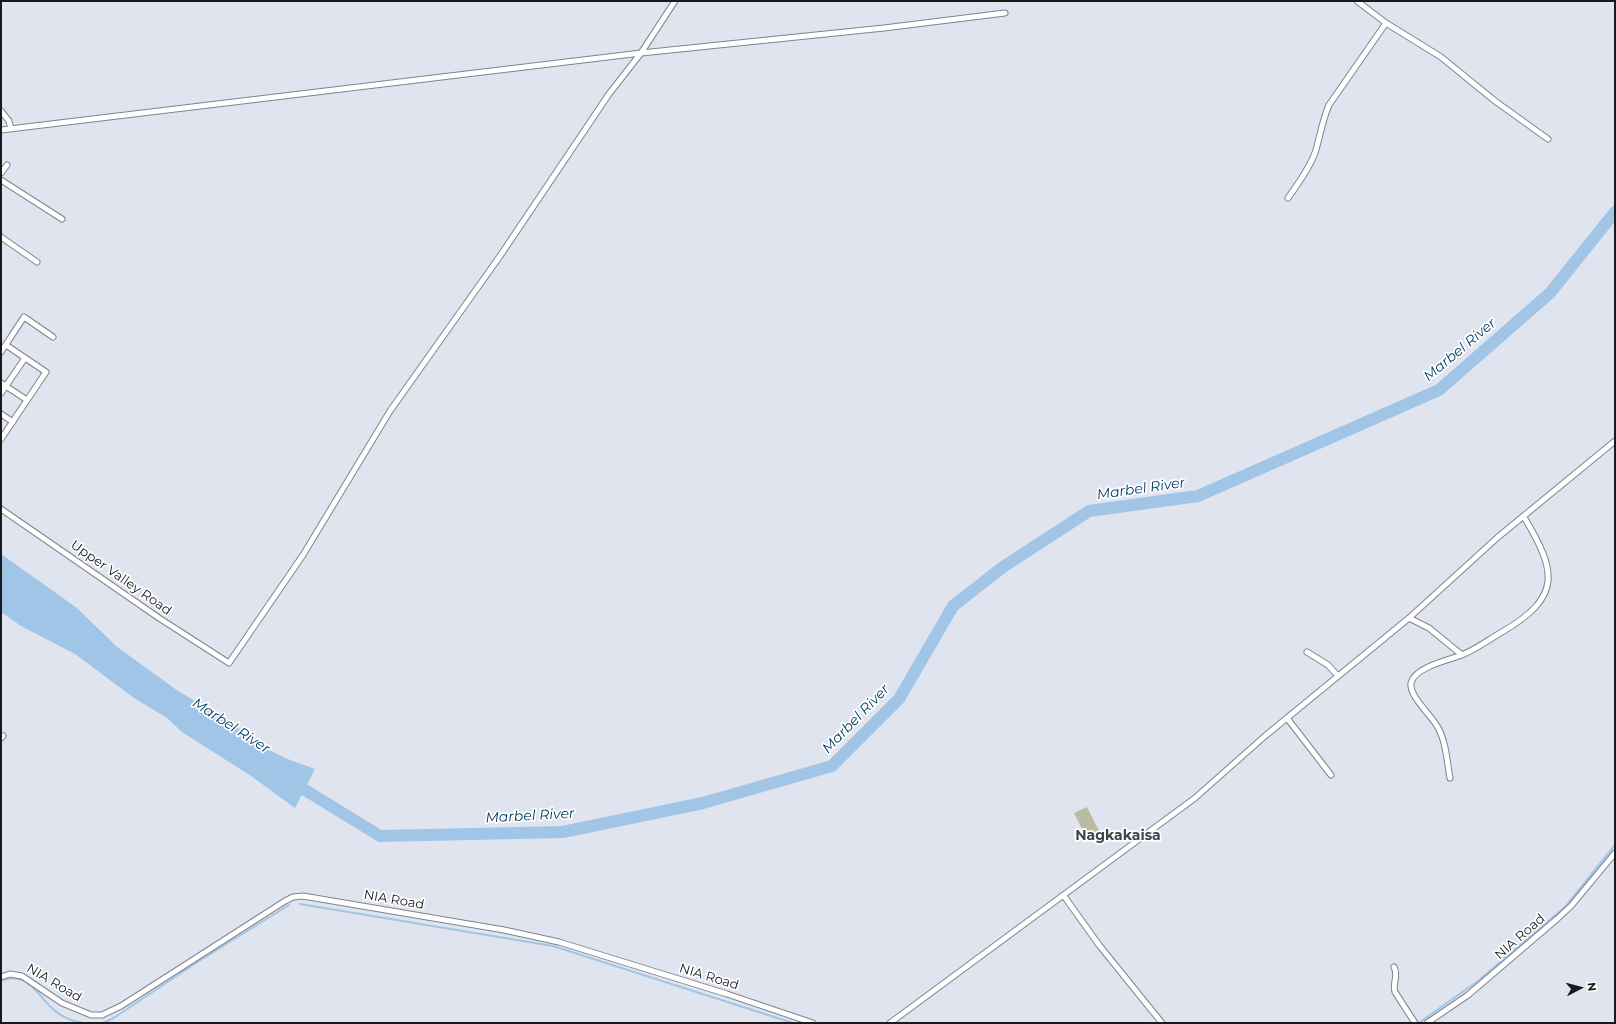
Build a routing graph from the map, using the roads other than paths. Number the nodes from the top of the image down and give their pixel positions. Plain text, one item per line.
1 (675, 1) edge
2 (1357, 1) edge
3 (1005, 13) dead end
4 (1386, 23) junction
5 (641, 53) junction
6 (1, 111) edge
7 (11, 129) junction
8 (1, 130) edge
9 (1548, 139) dead end
10 (7, 165) dead end
11 (1, 173) edge
12 (1, 180) edge
13 (1288, 198) dead end
14 (62, 219) dead end
15 (1, 237) edge
16 (37, 262) dead end
17 (53, 337) dead end
18 (6, 345) junction
19 (1, 352) edge
20 (25, 358) junction
21 (3, 384) edge
22 (1, 393) edge
23 (27, 400) junction
24 (1, 414) edge
25 (12, 422) junction
26 (1, 439) edge
27 (1615, 441) edge
28 (1, 509) edge
29 (1524, 517) junction
30 (1409, 618) junction
31 (1307, 652) dead end
32 (1462, 655) junction
33 (1338, 676) junction
34 (1287, 718) junction
35 (1331, 774) dead end
36 (1450, 778) dead end
37 (1615, 853) edge
38 (1064, 896) junction
39 (1394, 967) dead end
40 (1, 976) edge
41 (813, 1023) edge
42 (890, 1023) edge
43 (1162, 1023) edge
44 (1415, 1023) edge
45 (1426, 1023) edge

1 - 5 street
2 - 4 street
3 - 5 street
4 - 9 street
4 - 13 street
5 - 7 street
5 - 28 street, Upper Valley Road
6 - 7 street
7 - 8 street
10 - 11 street
12 - 14 street
15 - 16 street
17 - 18 street
18 - 19 street
18 - 20 street
20 - 21 street
20 - 23 street
21 - 22 street
21 - 23 street
23 - 25 street
24 - 25 street
25 - 26 street
27 - 29 street
29 - 30 street
29 - 32 street
30 - 32 street
30 - 33 street
31 - 33 street
32 - 36 street
33 - 34 street
34 - 35 street
34 - 38 street
37 - 45 street, NIA Road
38 - 42 street
38 - 43 street
39 - 44 street
40 - 41 street, NIA Road

